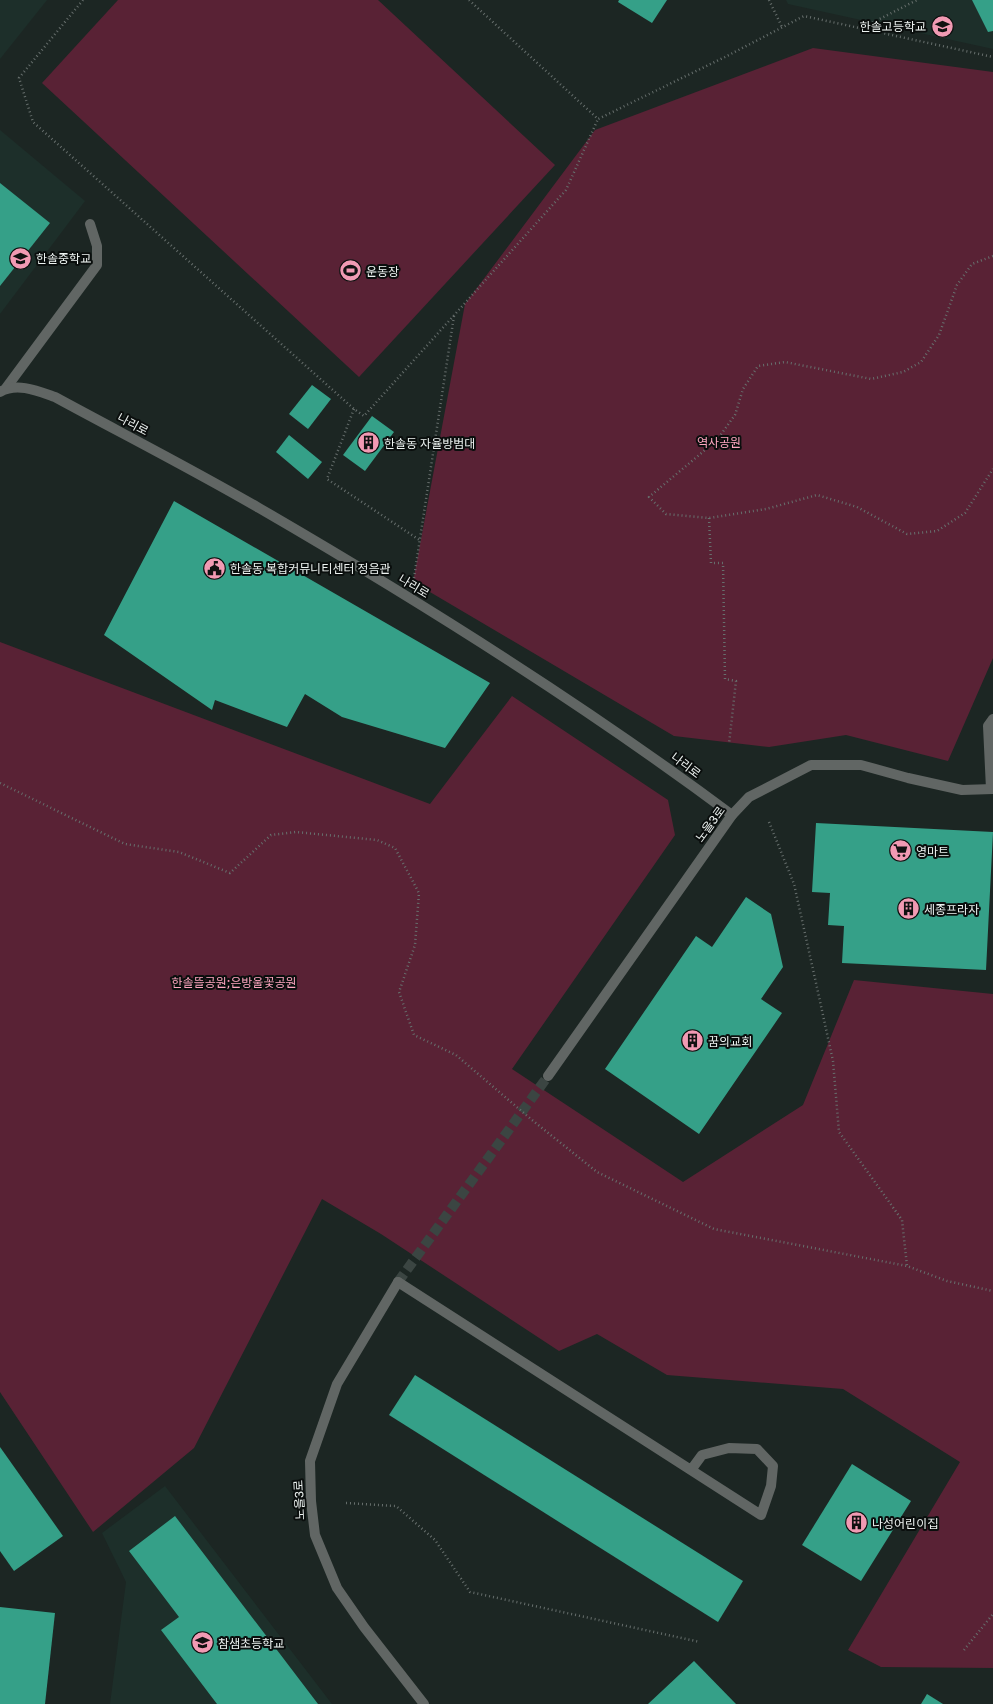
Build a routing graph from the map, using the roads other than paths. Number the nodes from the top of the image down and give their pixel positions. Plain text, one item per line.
1 (90, 224) dead end
2 (3, 390) edge
3 (993, 719) edge
4 (992, 789) edge
5 (732, 815) junction
6 (548, 1076) tunnel mouth
7 (692, 1470) junction
8 (424, 1704) edge

1 - 2 street
2 - 5 street, 나리로
3 - 4 street
4 - 5 street, 노을3로
5 - 6 street, 노을3로
7 - 7 street
7 - 8 street, 노을3로

